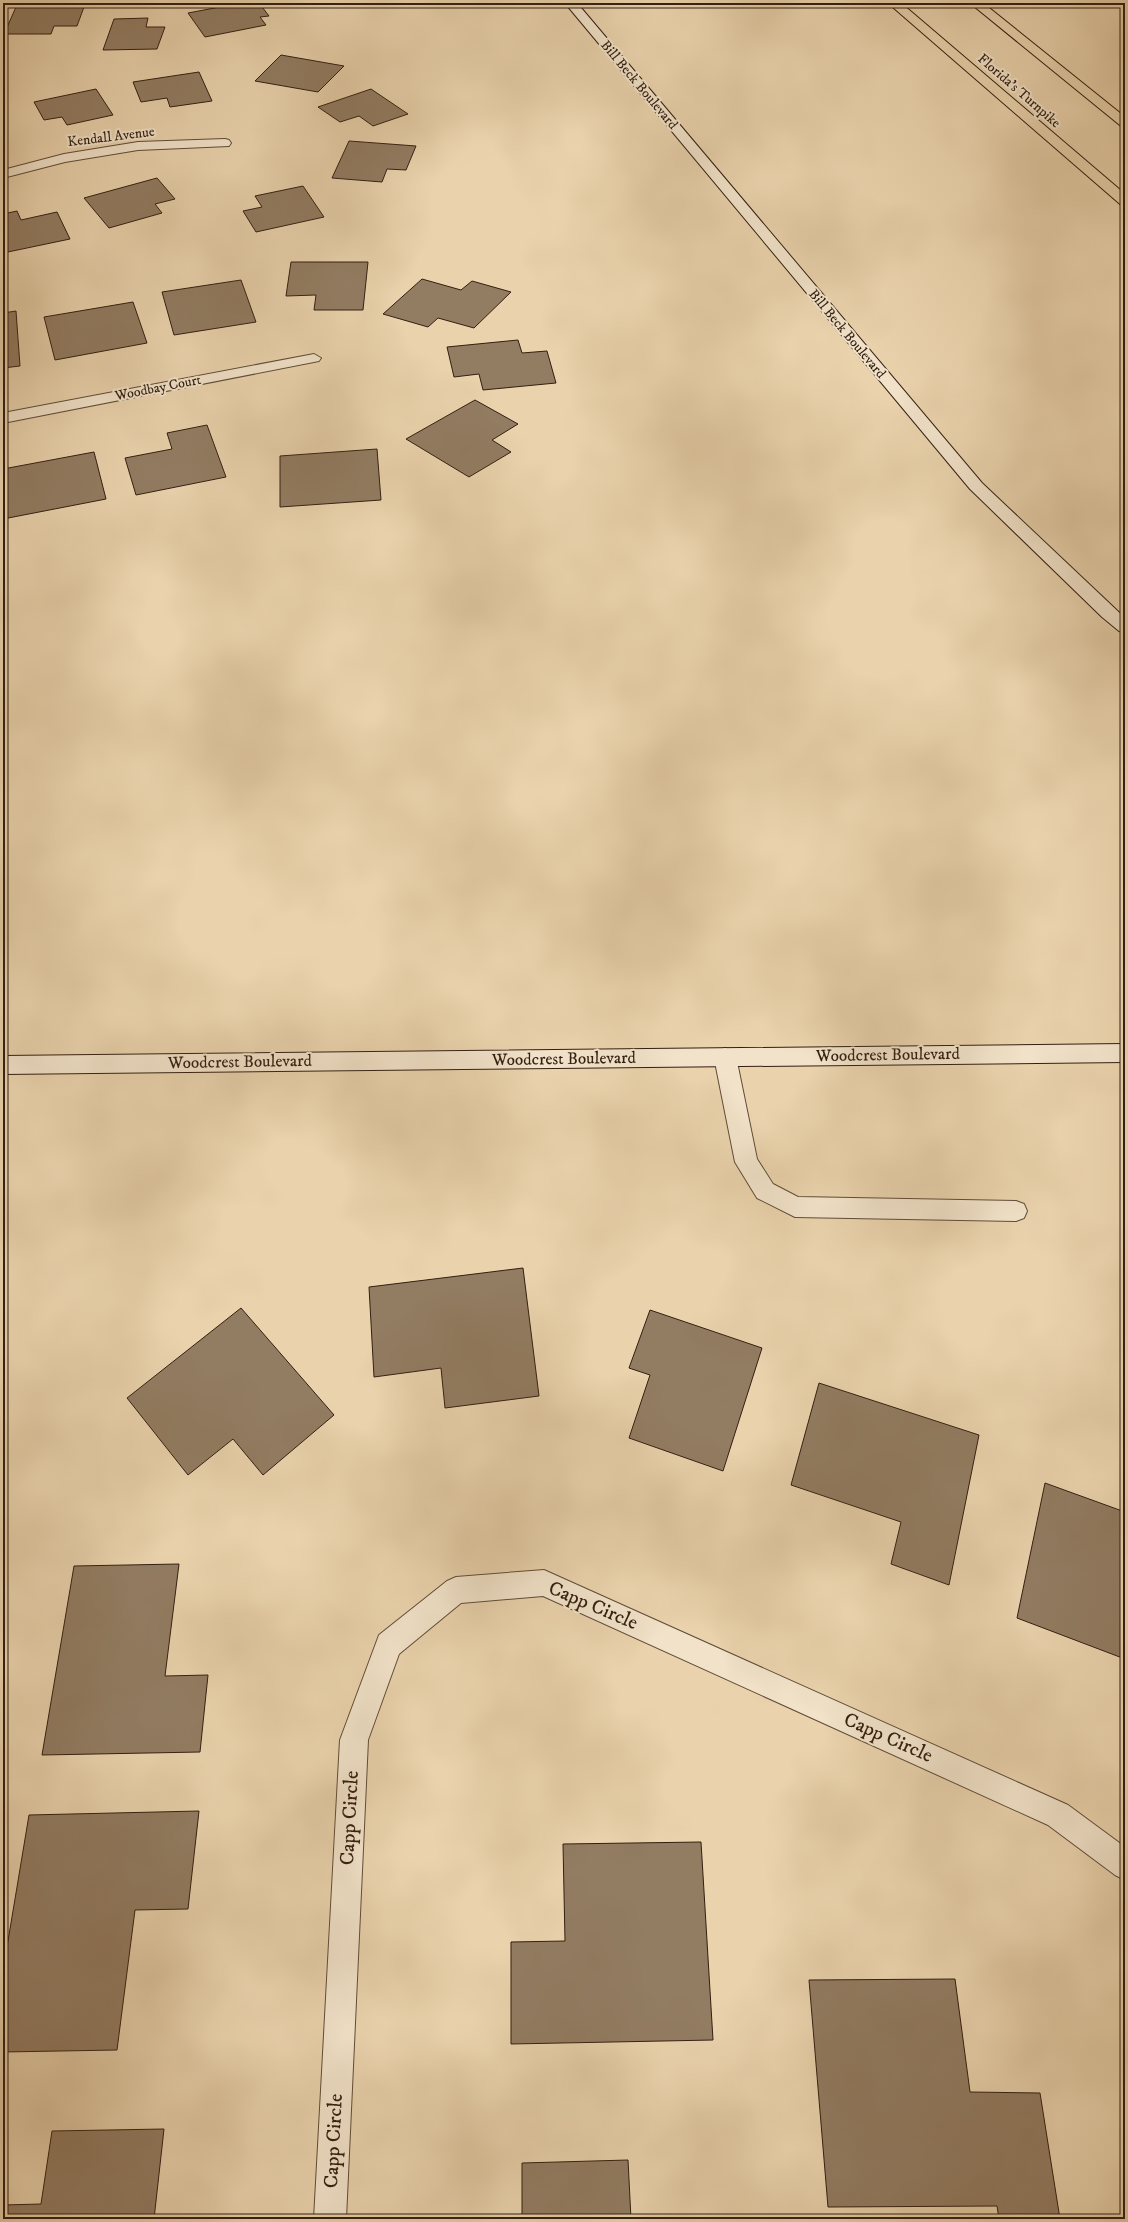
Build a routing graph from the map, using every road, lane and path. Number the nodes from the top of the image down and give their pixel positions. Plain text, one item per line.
1 (571, 3) edge
2 (580, 3) edge
3 (894, 3) edge
4 (976, 3) edge
5 (588, 23) junction
6 (1125, 123) edge
7 (225, 143) dead end
8 (3, 174) edge
9 (1125, 201) edge
10 (314, 358) dead end
11 (3, 418) edge
12 (1125, 627) edge
13 (1125, 1052) edge
14 (725, 1057) junction
15 (3, 1064) edge
16 (1016, 1211) dead end
17 (1125, 1865) edge
18 (330, 2219) edge

1 - 5 street, Bill Beck Boulevard
2 - 5 street, Bill Beck Boulevard
3 - 9 highway, Florida's Turnpike
4 - 6 highway
5 - 12 street, Bill Beck Boulevard
7 - 8 street, Kendall Avenue
10 - 11 street, Woodbay Court
13 - 14 street, Woodcrest Boulevard
14 - 15 street, Woodcrest Boulevard
14 - 16 street
17 - 18 street, Capp Circle

